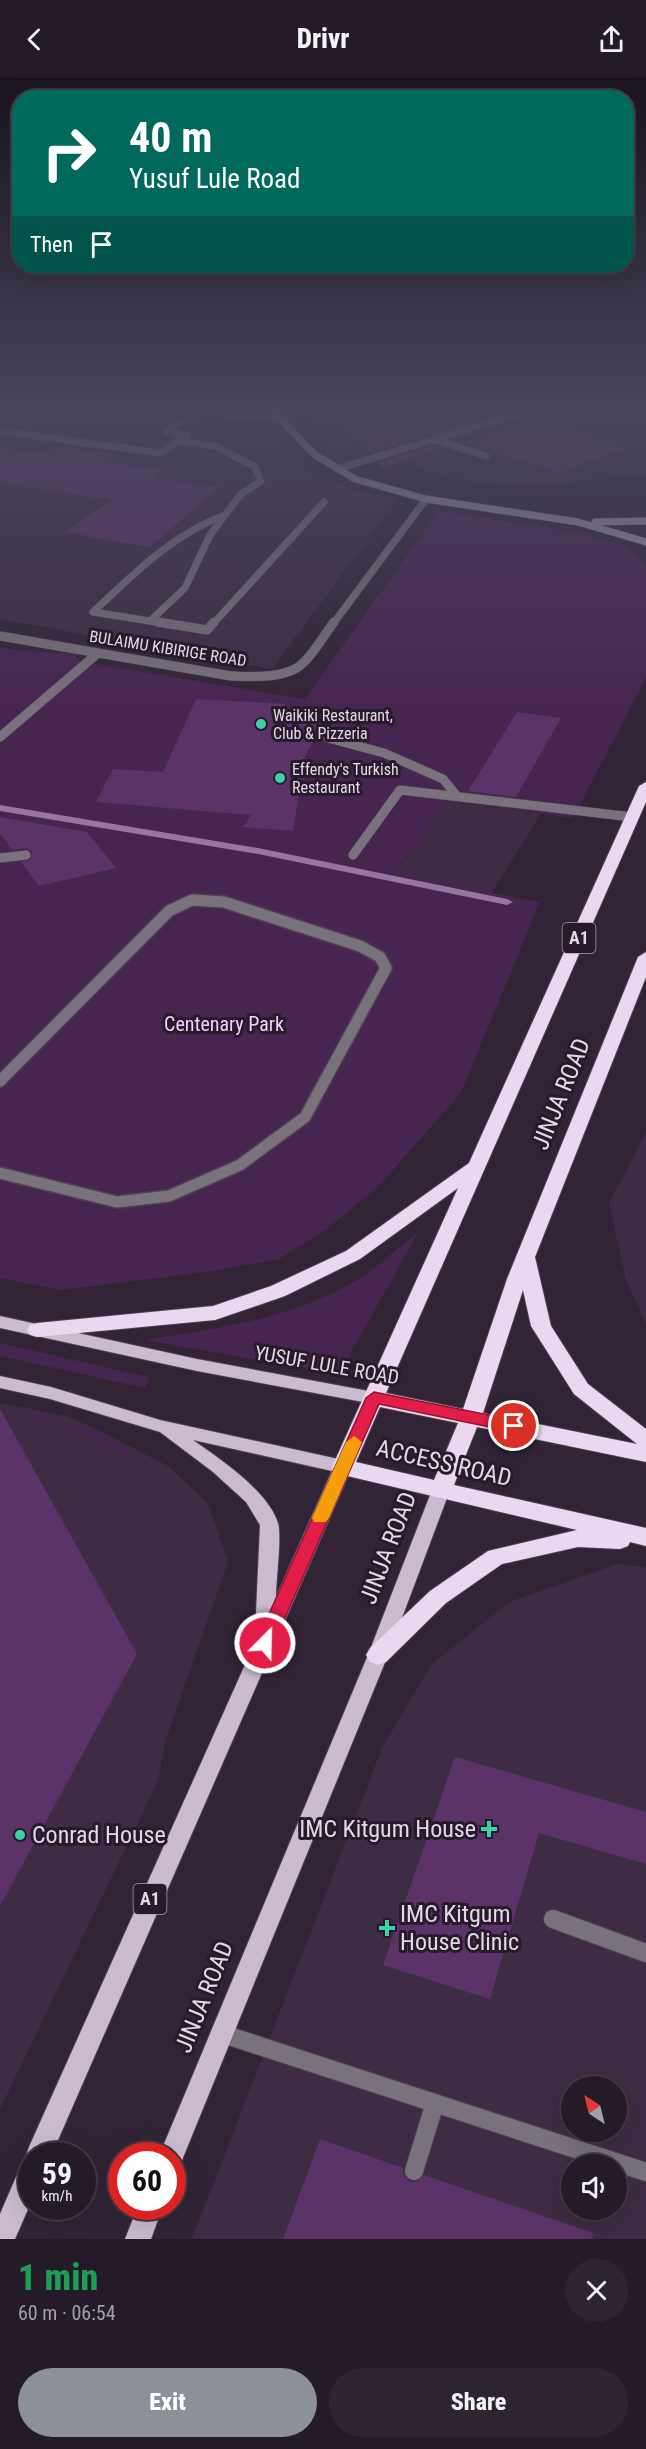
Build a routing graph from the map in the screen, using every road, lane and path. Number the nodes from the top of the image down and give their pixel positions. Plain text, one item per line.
1 (231, 507) edge
2 (320, 507) edge
3 (420, 507) edge
4 (478, 507) edge
5 (225, 515) junction
6 (646, 521) edge
7 (578, 522) junction
8 (646, 542) edge
9 (150, 621) junction
10 (0, 636) edge
11 (98, 653) junction
12 (0, 737) edge
13 (328, 738) dead end
14 (646, 786) edge
15 (457, 796) junction
16 (633, 817) junction
17 (26, 855) dead end
18 (353, 855) dead end
19 (0, 858) edge
20 (646, 959) edge
21 (0, 1081) edge
22 (475, 1165) junction
23 (0, 1173) edge
24 (526, 1258) junction
25 (0, 1322) edge
26 (37, 1330) junction
27 (0, 1382) edge
28 (374, 1398) junction
29 (471, 1417) junction
30 (160, 1426) junction
31 (646, 1440) edge
32 (646, 1454) edge
33 (343, 1467) junction
34 (441, 1490) junction
35 (646, 1538) edge
36 (265, 1643) junction
37 (378, 1654) junction
38 (553, 1919) dead end
39 (646, 1953) edge
40 (219, 2033) junction
41 (435, 2103) junction
42 (44, 2142) edge
43 (176, 2142) edge
44 (414, 2171) dead end
45 (646, 2172) edge
46 (18, 2202) edge
47 (145, 2220) edge
48 (2, 2239) edge
49 (138, 2239) edge

1 - 5 lane
2 - 9 lane
3 - 11 lane, BULAIMU KIBIRIGE ROAD
4 - 7 street
5 - 9 lane
5 - 9 lane
6 - 7 street
7 - 8 street
10 - 11 lane, BULAIMU KIBIRIGE ROAD
11 - 12 lane
13 - 15 lane
14 - 16 highway, A1
15 - 16 lane
15 - 18 lane
16 - 22 highway, A1
17 - 19 lane
20 - 24 highway, JINJA ROAD
21 - 23 lane
22 - 26 highway
22 - 28 highway, A1
24 - 29 highway, JINJA ROAD
24 - 31 highway
25 - 26 main road, YUSUF LULE ROAD
26 - 28 main road, YUSUF LULE ROAD
27 - 30 main road
28 - 29 highway, YUSUF LULE ROAD
28 - 33 highway, A1
29 - 32 highway, YUSUF LULE ROAD
29 - 34 highway, JINJA ROAD
30 - 33 main road, ACCESS ROAD
30 - 36 main road
33 - 34 highway, ACCESS ROAD
33 - 36 main road, A1
34 - 35 highway, ACCESS ROAD
34 - 37 main road, JINJA ROAD
35 - 37 highway
36 - 42 main road, A1
37 - 40 main road, JINJA ROAD
38 - 39 lane
40 - 41 lane
40 - 43 main road, JINJA ROAD
41 - 44 lane
41 - 45 lane
46 - 48 main road
47 - 49 main road

